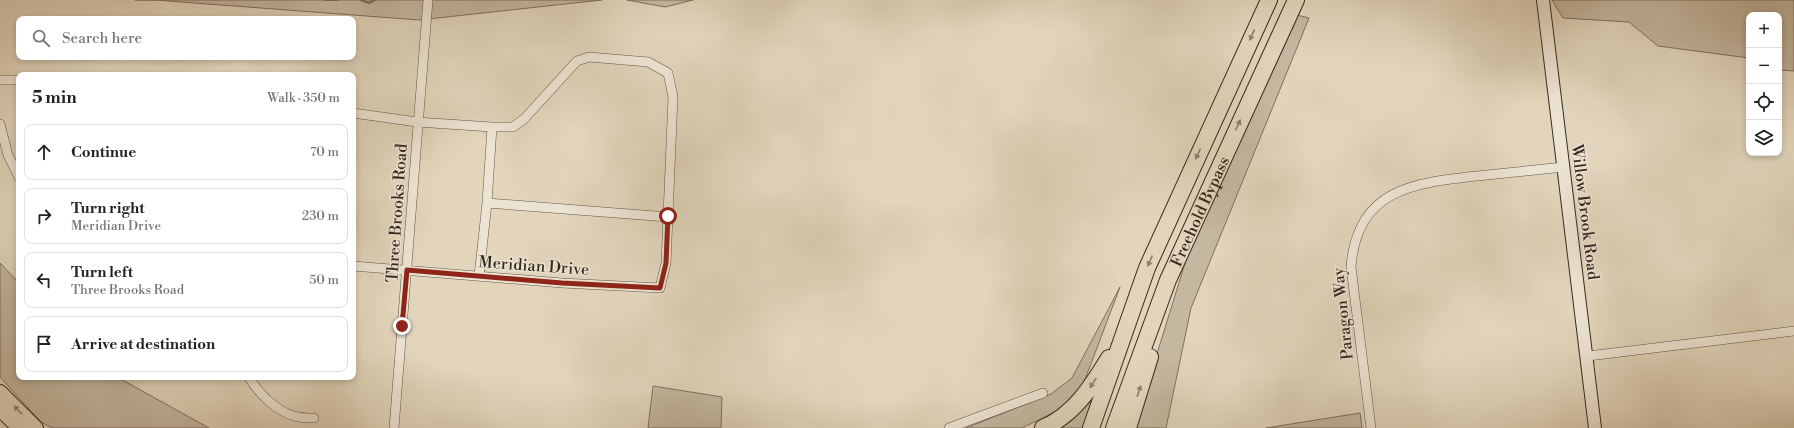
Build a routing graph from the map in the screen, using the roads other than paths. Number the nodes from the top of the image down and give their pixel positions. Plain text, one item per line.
1 (428, 0) edge
2 (1269, 0) edge
3 (1296, 0) edge
4 (1543, 0) edge
5 (0, 80) edge
6 (16, 80) edge
7 (356, 113) edge
8 (417, 122) junction
9 (0, 124) edge
10 (492, 127) junction
11 (1564, 167) junction
12 (16, 171) edge
13 (487, 203) junction
14 (1198, 211) junction
15 (668, 216) junction
16 (356, 266) edge
17 (407, 270) junction
18 (479, 276) junction
19 (1127, 325) junction
20 (1794, 332) edge
21 (1588, 356) junction
22 (251, 380) edge
23 (0, 392) edge
24 (1043, 393) dead end
25 (0, 409) edge
26 (314, 418) dead end
27 (19, 428) edge
28 (36, 428) edge
29 (394, 428) edge
30 (949, 428) edge
31 (1042, 428) edge
32 (1091, 428) edge
33 (1114, 428) edge
34 (1128, 428) edge
35 (1371, 428) edge
36 (1596, 428) edge

1 - 8 street, Three Brooks Road
2 -> 19 highway, Freehold Bypass
14 -> 3 highway, Freehold Bypass
4 - 11 street, Willow Brook Road
5 - 6 street
7 - 8 street
8 - 10 street
8 - 17 street, Three Brooks Road
9 - 12 street
10 - 13 street
10 - 15 street
11 - 21 street, Willow Brook Road
11 - 35 street, Paragon Way
13 - 15 street
13 - 18 street
14 - 33 highway, Freehold Bypass
34 -> 14 highway
15 - 18 street, Meridian Drive
16 - 17 street, Meridian Drive
17 - 18 street, Meridian Drive
17 - 29 street, Three Brooks Road
19 -> 31 highway
19 - 32 highway, Freehold Bypass
20 - 21 street
21 - 36 street, Willow Brook Road
22 - 26 street
28 -> 23 main road
24 - 30 street
25 - 27 main road

